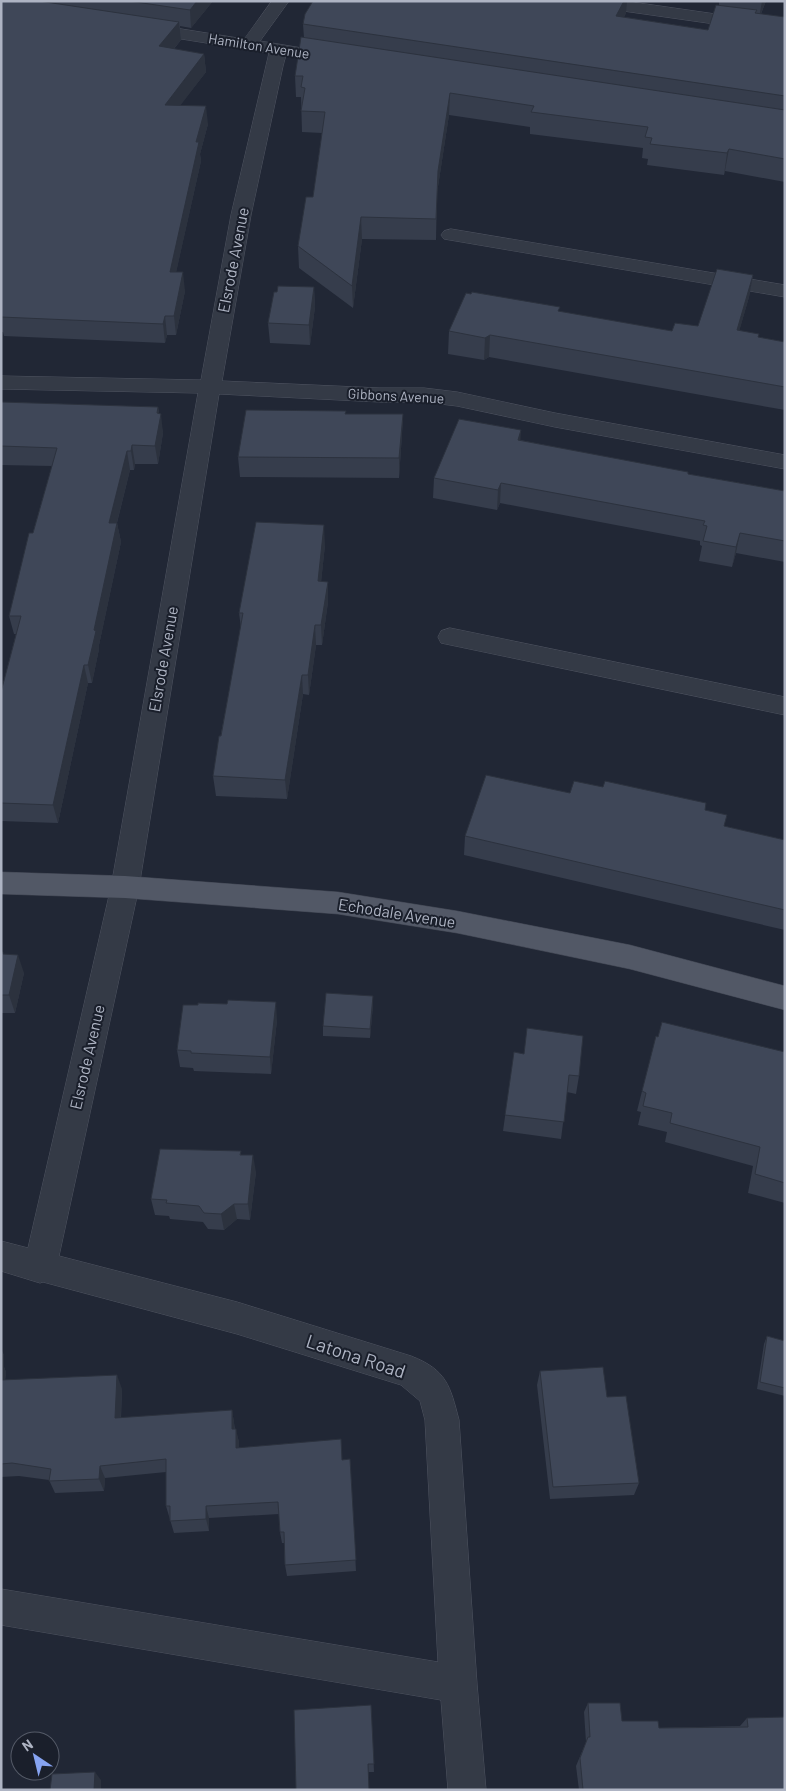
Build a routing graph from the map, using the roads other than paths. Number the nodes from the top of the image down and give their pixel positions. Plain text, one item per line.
1 (281, 1) edge
2 (588, 1) edge
3 (125, 25) edge
4 (785, 29) edge
5 (249, 44) junction
6 (279, 49) junction
7 (308, 53) edge
8 (451, 235) dead end
9 (785, 291) edge
10 (1, 382) edge
11 (210, 387) junction
12 (785, 462) edge
13 (450, 637) dead end
14 (785, 706) edge
15 (1, 883) edge
16 (125, 887) junction
17 (785, 998) edge
18 (1, 1256) edge
19 (40, 1268) junction
20 (1, 1607) edge
21 (458, 1684) junction
22 (467, 1790) edge

1 - 5 street
2 - 4 street
3 - 5 street, Hamilton Avenue
5 - 6 street, Hamilton Avenue
6 - 7 street, Hamilton Avenue
6 - 11 street, Elsrode Avenue
8 - 9 street
10 - 11 street, Gibbons Avenue
11 - 12 street, Gibbons Avenue
11 - 16 street, Elsrode Avenue
13 - 14 street
15 - 16 main road, Echodale Avenue
16 - 17 main road, Echodale Avenue
16 - 19 street, Elsrode Avenue
18 - 19 street, Latona Road
19 - 21 street, Latona Road
20 - 21 street
21 - 22 street, Latona Road

